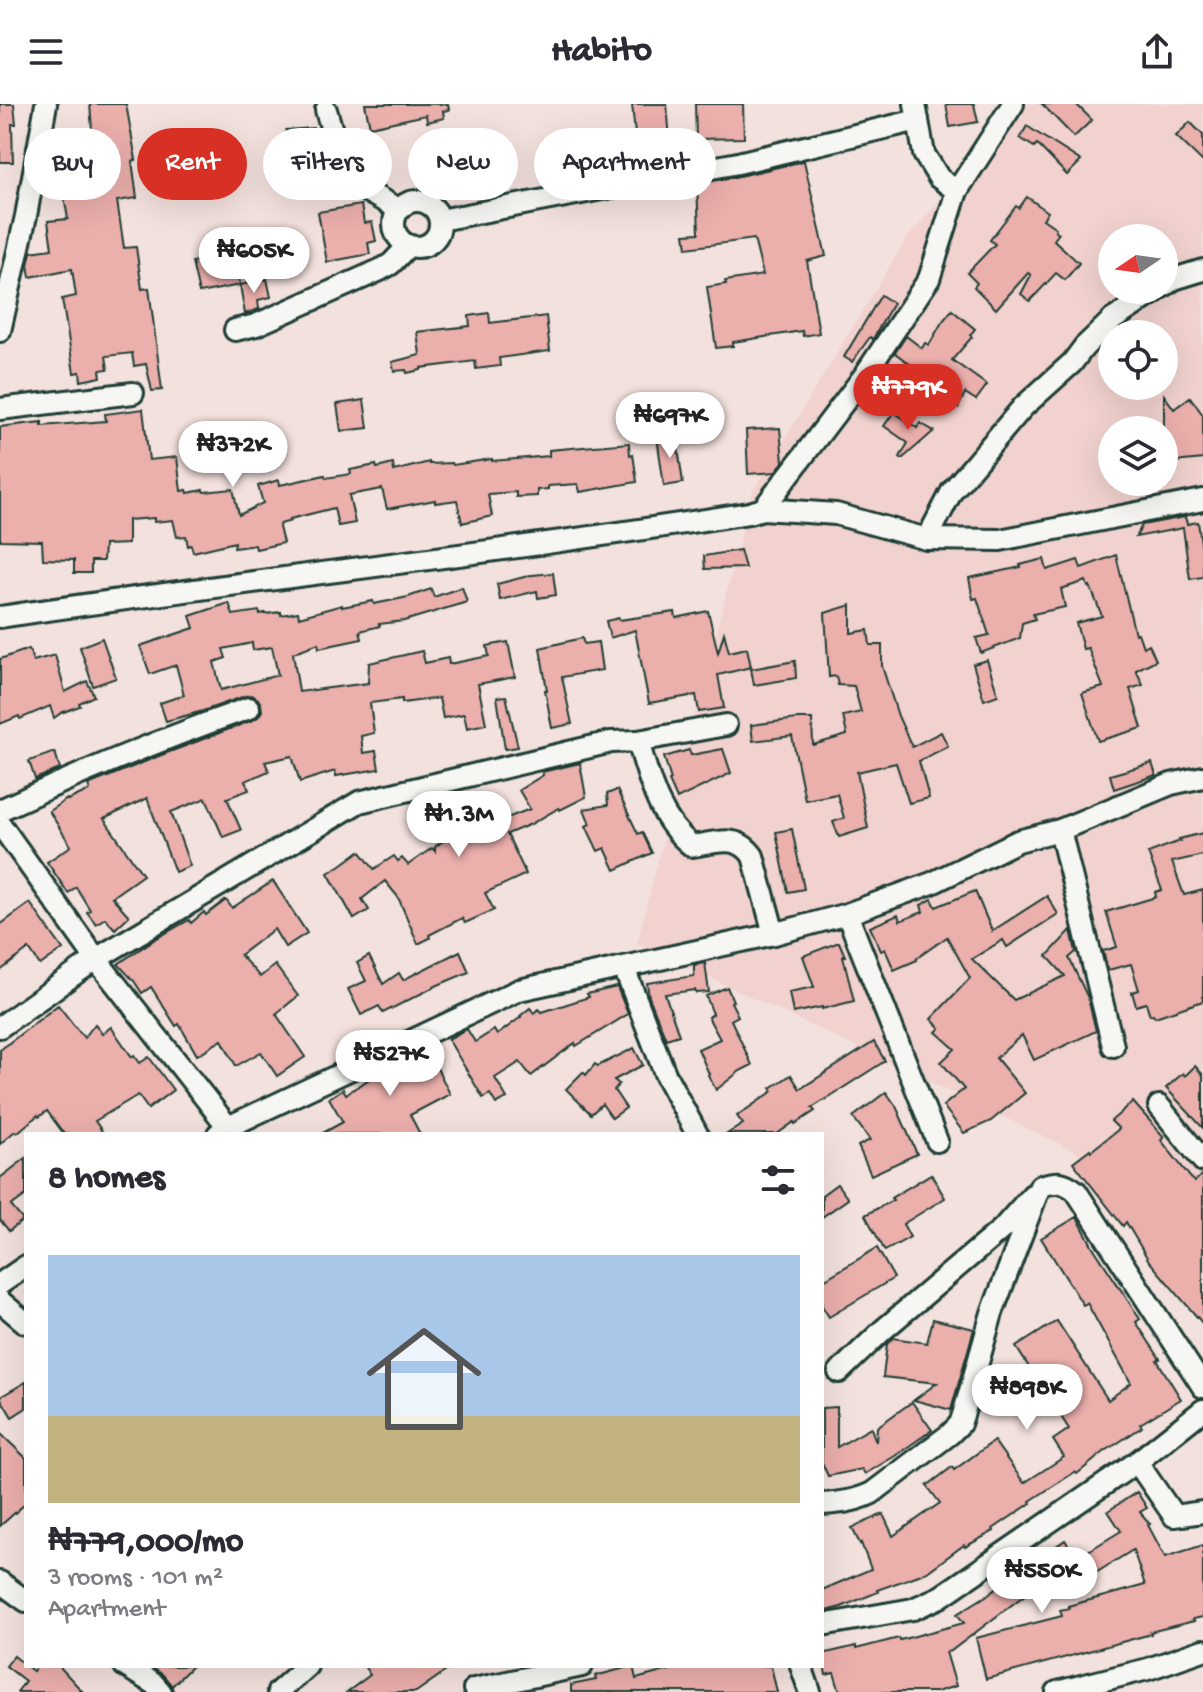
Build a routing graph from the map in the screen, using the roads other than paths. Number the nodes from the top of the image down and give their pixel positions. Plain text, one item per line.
1 (46, 104) edge
2 (1013, 104) edge
3 (326, 110) dead end
4 (916, 112) edge
5 (957, 191) junction
6 (398, 209) junction
7 (440, 220) junction
8 (408, 246) junction
9 (1203, 270) edge
10 (1178, 278) edge
11 (1137, 304) edge
12 (235, 330) dead end
13 (0, 331) edge
14 (133, 393) dead end
15 (0, 409) edge
16 (1203, 500) edge
17 (763, 509) junction
18 (927, 539) junction
19 (0, 617) edge
20 (249, 708) dead end
21 (726, 725) dead end
22 (638, 741) junction
23 (1203, 777) edge
24 (0, 810) edge
25 (0, 824) edge
26 (1060, 830) junction
27 (847, 914) junction
28 (774, 934) junction
29 (96, 959) junction
30 (624, 968) junction
31 (0, 1027) edge
32 (1113, 1046) dead end
33 (1159, 1106) dead end
34 (223, 1131) edge
35 (696, 1132) edge
36 (937, 1141) dead end
37 (1203, 1161) edge
38 (1040, 1186) junction
39 (24, 1267) edge
40 (0, 1284) edge
41 (0, 1301) edge
42 (24, 1321) edge
43 (839, 1372) dead end
44 (1203, 1387) edge
45 (1203, 1410) edge
46 (1137, 1462) junction
47 (824, 1504) edge
48 (1203, 1512) edge
49 (0, 1582) edge
50 (24, 1600) edge
51 (824, 1625) edge
52 (1203, 1650) edge
53 (128, 1668) edge
54 (305, 1668) edge
55 (573, 1668) edge
56 (802, 1668) edge
57 (474, 1689) dead end
58 (161, 1692) edge
59 (278, 1692) edge
60 (810, 1692) edge
61 (1057, 1692) edge

1 - 13 street
2 - 5 street
3 - 6 street
4 - 5 street
4 - 7 street
5 - 17 street
6 - 7 street
6 - 8 street
7 - 8 street
8 - 12 street
9 - 10 street
11 - 18 street
14 - 15 street
16 - 18 street
17 - 18 street
17 - 19 street
20 - 24 street
21 - 22 street
22 - 28 street
22 - 29 street
23 - 26 street
25 - 29 street
26 - 27 street
26 - 32 street
27 - 28 street
27 - 36 street
28 - 30 street
29 - 31 street
29 - 34 street
30 - 34 street
30 - 35 street
33 - 37 street
38 - 43 street
38 - 44 street
38 - 47 street
39 - 40 street
41 - 42 street
45 - 46 street
46 - 48 street
46 - 51 street
49 - 50 street
52 - 61 street
53 - 58 street
54 - 59 street
55 - 57 street
56 - 60 street

